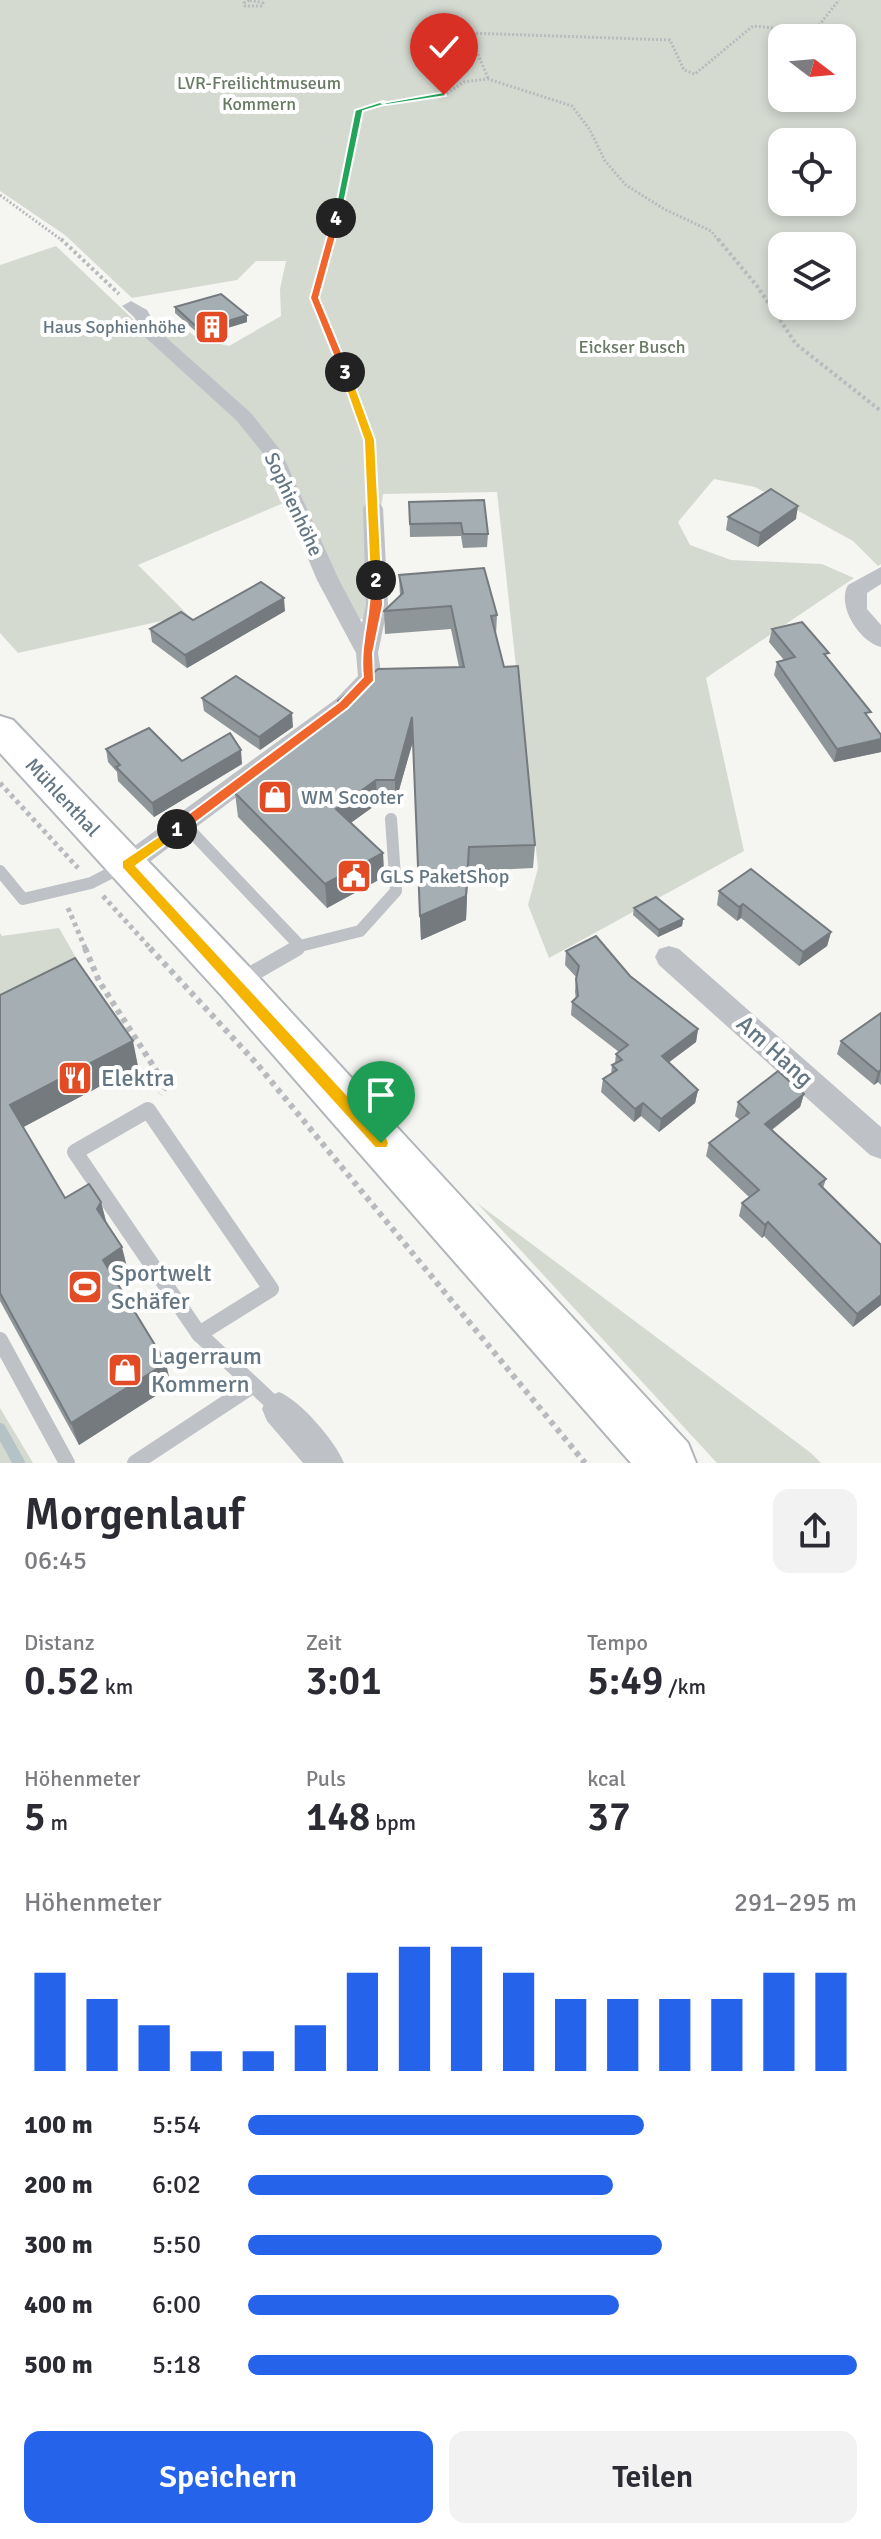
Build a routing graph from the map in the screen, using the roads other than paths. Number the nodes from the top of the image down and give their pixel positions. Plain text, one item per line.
1 (131, 306) road end
2 (373, 508) road end
3 (881, 574) edge
4 (881, 640) edge
5 (367, 653) junction
6 (0, 729) edge
7 (391, 819) dead end
8 (184, 824) junction
9 (0, 871) edge
10 (109, 874) junction
11 (300, 946) junction
12 (669, 957) dead end
13 (237, 983) junction
14 (881, 1146) edge
15 (199, 1334) junction
16 (0, 1340) edge
17 (252, 1386) junction
18 (279, 1409) joint
19 (67, 1463) edge
20 (135, 1463) edge
21 (326, 1463) edge
22 (668, 1463) edge

1 - 5 street, Sophienhöhe
2 - 5 street
3 - 4 street
5 - 8 street
6 - 10 main road, Mühlenthal
7 - 11 lane
8 - 10 street
8 - 11 lane
9 - 10 lane
10 - 13 main road, Mühlenthal
11 - 13 lane
12 - 14 street, Am Hang
13 - 22 main road, Mühlenthal
15 - 15 lane
15 - 17 lane
16 - 19 lane
17 - 18 lane
17 - 20 lane
18 - 21 street

